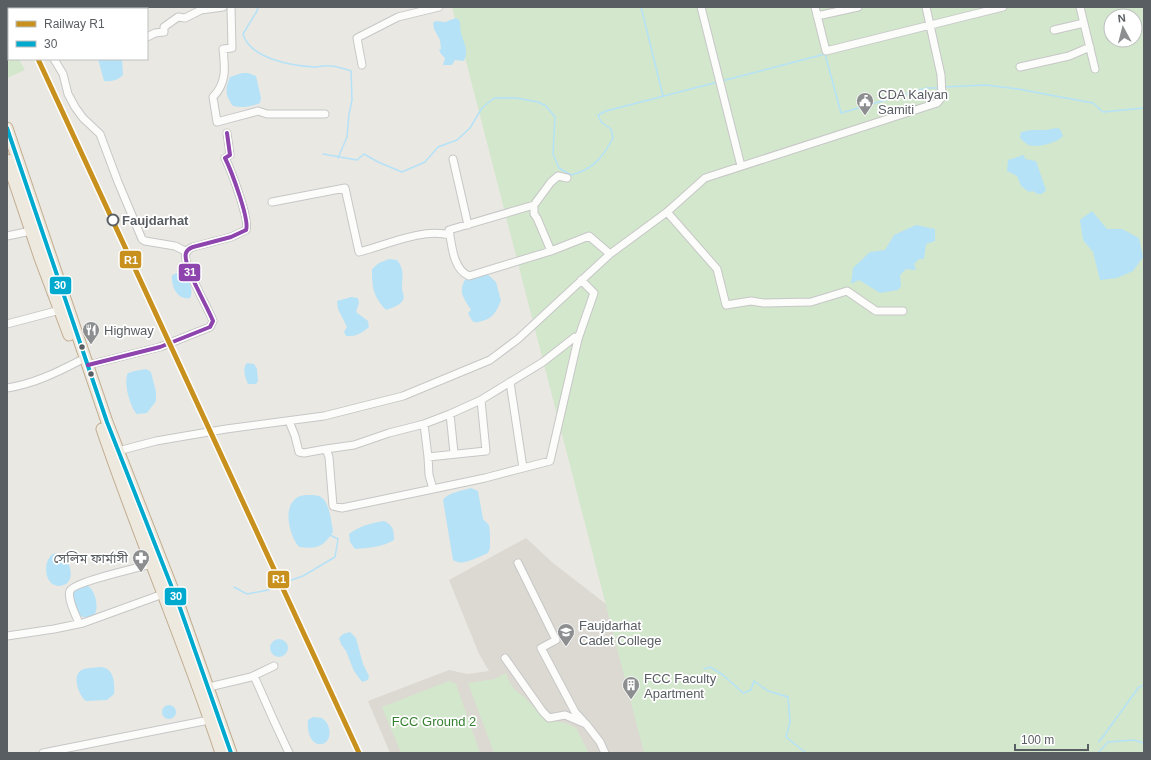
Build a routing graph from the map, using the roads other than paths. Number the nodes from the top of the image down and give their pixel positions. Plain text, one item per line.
1 (223, 7) edge
2 (231, 7) edge
3 (439, 7) edge
4 (701, 7) edge
5 (815, 7) edge
6 (858, 7) edge
7 (926, 7) edge
8 (1003, 7) edge
9 (1080, 7) edge
10 (817, 16) junction
11 (1084, 23) junction
12 (930, 25) junction
13 (1054, 30) dead end
14 (148, 36) edge
15 (1090, 47) junction
16 (55, 60) edge
17 (362, 65) dead end
18 (1020, 67) dead end
19 (1095, 69) dead end
20 (325, 114) dead end
21 (7, 128) edge
22 (227, 133) dead end
23 (7, 142) edge
24 (453, 159) dead end
25 (7, 160) edge
26 (740, 166) junction
27 (567, 178) dead end
28 (272, 202) dead end
29 (534, 205) junction
30 (668, 212) junction
31 (468, 225) junction
32 (29, 226) junction
33 (450, 235) junction
34 (7, 236) edge
35 (551, 251) junction
36 (187, 252) junction
37 (610, 254) junction
38 (581, 280) junction
39 (60, 310) junction
40 (903, 311) dead end
41 (7, 324) edge
42 (578, 339) junction
43 (83, 363) junction
44 (510, 382) junction
45 (7, 388) edge
46 (481, 400) junction
47 (450, 414) junction
48 (289, 421) junction
49 (424, 424) junction
50 (326, 449) junction
51 (118, 451) junction
52 (454, 454) junction
53 (428, 457) junction
54 (522, 468) junction
55 (433, 489) junction
56 (518, 563) dead end
57 (151, 564) junction
58 (163, 594) junction
59 (79, 623) junction
60 (7, 636) edge
61 (505, 658) dead end
62 (274, 666) dead end
63 (254, 676) junction
64 (209, 687) junction
65 (209, 720) junction
66 (586, 724) junction
67 (43, 753) edge
68 (221, 753) edge
69 (232, 753) edge
70 (289, 753) edge
71 (606, 753) edge

1 - 14 street
2 - 20 street
3 - 17 street
4 - 26 street
5 - 10 street
6 - 10 street
7 - 12 street
8 - 12 street
9 - 11 street
10 - 12 street
11 - 13 street
11 - 15 street
12 - 26 street
15 - 18 street
15 - 19 street
16 - 36 street
21 - 43 highway
22 - 36 street
23 - 32 highway
24 - 31 street
25 - 32 highway
26 - 30 street
27 - 29 street
28 - 33 street
29 - 31 street
29 - 35 street
30 - 37 street
30 - 40 street
31 - 33 street
32 - 34 street
32 - 39 highway
33 - 35 street
35 - 37 street
36 - 43 street
37 - 38 street
38 - 42 street
38 - 48 street
39 - 41 street
39 - 43 highway
42 - 44 street
42 - 54 street
43 - 45 street
43 - 51 highway
43 - 57 highway
44 - 46 street
44 - 54 street
46 - 47 street
46 - 52 street
47 - 49 street
47 - 52 street
48 - 50 street
48 - 51 street
49 - 50 street
49 - 53 street
50 - 55 street
51 - 64 highway
52 - 53 street
53 - 55 street
54 - 55 street
56 - 66 street
57 - 58 highway
57 - 59 street
58 - 59 street
58 - 65 highway
59 - 60 street
61 - 66 street
62 - 63 street
63 - 64 street
63 - 70 street
64 - 69 highway
65 - 67 street
65 - 68 highway
66 - 71 street

